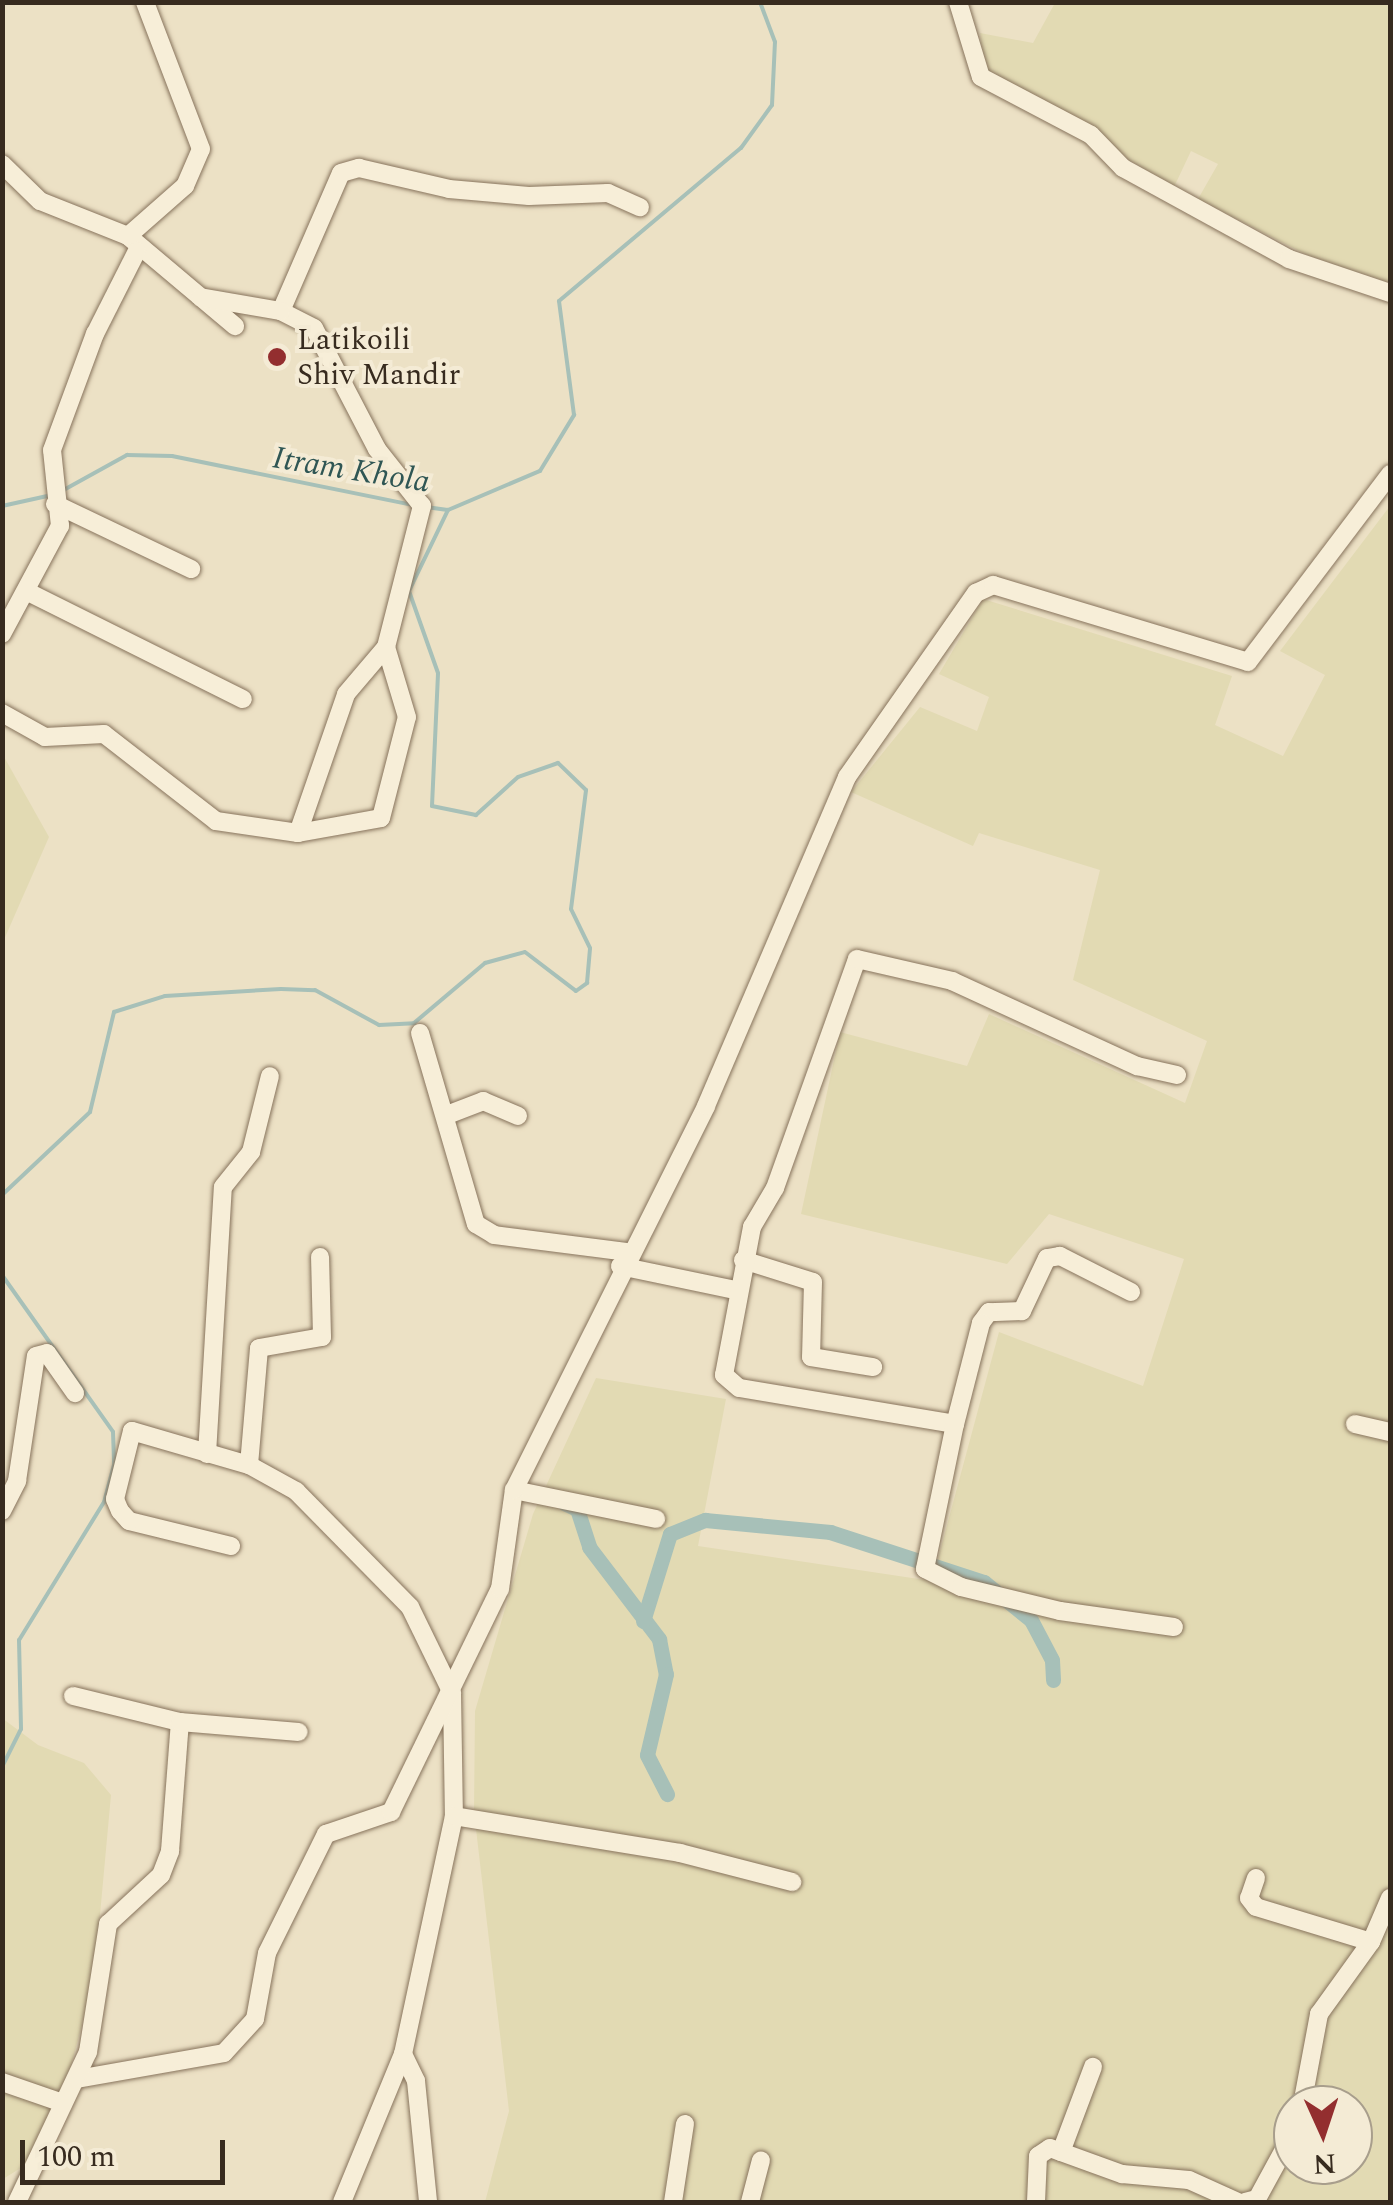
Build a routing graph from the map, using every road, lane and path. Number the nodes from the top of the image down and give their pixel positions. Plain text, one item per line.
1 (145, 2) edge
2 (958, 2) edge
3 (2, 164) edge
4 (640, 207) dead end
5 (133, 244) junction
6 (1390, 293) edge
7 (200, 297) junction
8 (281, 310) junction
9 (235, 326) dead end
10 (1390, 474) edge
11 (53, 497) junction
12 (191, 569) dead end
13 (28, 592) junction
14 (2, 634) edge
15 (386, 647) junction
16 (242, 699) dead end
17 (2, 713) edge
18 (298, 833) junction
19 (420, 1034) dead end
20 (1177, 1075) dead end
21 (270, 1076) dead end
22 (447, 1116) junction
23 (518, 1116) dead end
24 (320, 1256) dead end
25 (624, 1259) junction
26 (743, 1260) junction
27 (734, 1290) junction
28 (1131, 1292) dead end
29 (873, 1367) dead end
30 (75, 1392) dead end
31 (955, 1424) junction
32 (1355, 1424) dead end
33 (1390, 1432) edge
34 (206, 1454) junction
35 (249, 1465) junction
36 (514, 1490) junction
37 (2, 1511) edge
38 (656, 1519) dead end
39 (230, 1546) dead end
40 (1174, 1627) dead end
41 (452, 1693) junction
42 (73, 1696) dead end
43 (180, 1722) junction
44 (300, 1732) dead end
45 (454, 1816) junction
46 (1256, 1878) dead end
47 (792, 1882) dead end
48 (1390, 1898) edge
49 (1371, 1942) junction
50 (403, 2054) junction
51 (1093, 2067) dead end
52 (78, 2078) junction
53 (2, 2082) edge
54 (1306, 2085) edge
55 (63, 2102) junction
56 (685, 2124) dead end
57 (1061, 2152) junction
58 (761, 2160) dead end
59 (1273, 2171) edge
60 (17, 2202) edge
61 (342, 2202) edge
62 (428, 2202) edge
63 (674, 2202) edge
64 (750, 2202) edge
65 (1036, 2202) edge
66 (1242, 2202) edge

1 - 5 street
2 - 6 street
3 - 5 street
4 - 8 street
5 - 7 street
5 - 11 street
7 - 8 street
7 - 9 street
8 - 15 street
10 - 25 street
11 - 12 street
11 - 13 street
13 - 14 street
13 - 16 street
15 - 18 street
15 - 18 street
17 - 18 street
19 - 22 street
20 - 26 street
21 - 34 street
22 - 23 street
22 - 25 street
24 - 35 street
25 - 27 street
25 - 36 street
26 - 27 street
26 - 29 street
27 - 31 street
28 - 31 street
30 - 37 street
31 - 40 street
32 - 33 street
34 - 35 street
34 - 39 street
35 - 41 street
36 - 38 street
36 - 41 street
41 - 45 street
41 - 52 street
42 - 43 street
43 - 44 street
43 - 52 street
45 - 47 street
45 - 50 street
46 - 49 street
48 - 49 street
49 - 54 street
50 - 61 street
50 - 62 street
51 - 57 street
52 - 55 street
53 - 55 street
55 - 60 street
56 - 63 street
57 - 65 street
57 - 66 street
58 - 64 street
59 - 66 street

